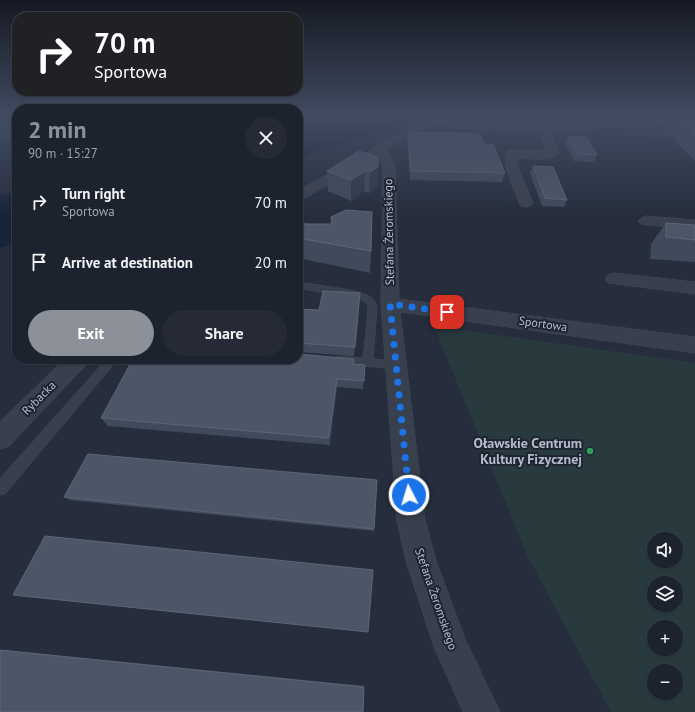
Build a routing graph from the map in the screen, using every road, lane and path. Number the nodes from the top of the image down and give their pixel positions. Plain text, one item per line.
1 (376, 150) edge
2 (382, 150) edge
3 (525, 150) edge
4 (552, 150) edge
5 (526, 155) junction
6 (303, 193) edge
7 (526, 203) dead end
8 (646, 221) dead end
9 (695, 225) edge
10 (614, 279) dead end
11 (303, 286) edge
12 (695, 288) edge
13 (390, 304) junction
14 (695, 345) edge
15 (329, 360) edge
16 (367, 363) junction
17 (73, 364) edge
18 (109, 364) edge
19 (395, 366) junction
20 (0, 438) edge
21 (0, 489) edge
22 (482, 712) edge

1 - 6 street
2 - 13 street, Stefana Żeromskiego
3 - 5 street
4 - 5 street
5 - 7 street
8 - 9 street
10 - 12 street
11 - 16 lane
13 - 14 street, Sportowa
13 - 19 street, Stefana Żeromskiego
15 - 16 lane
16 - 19 lane
17 - 20 street, Rybacka
18 - 21 lane
19 - 22 street, Stefana Żeromskiego

